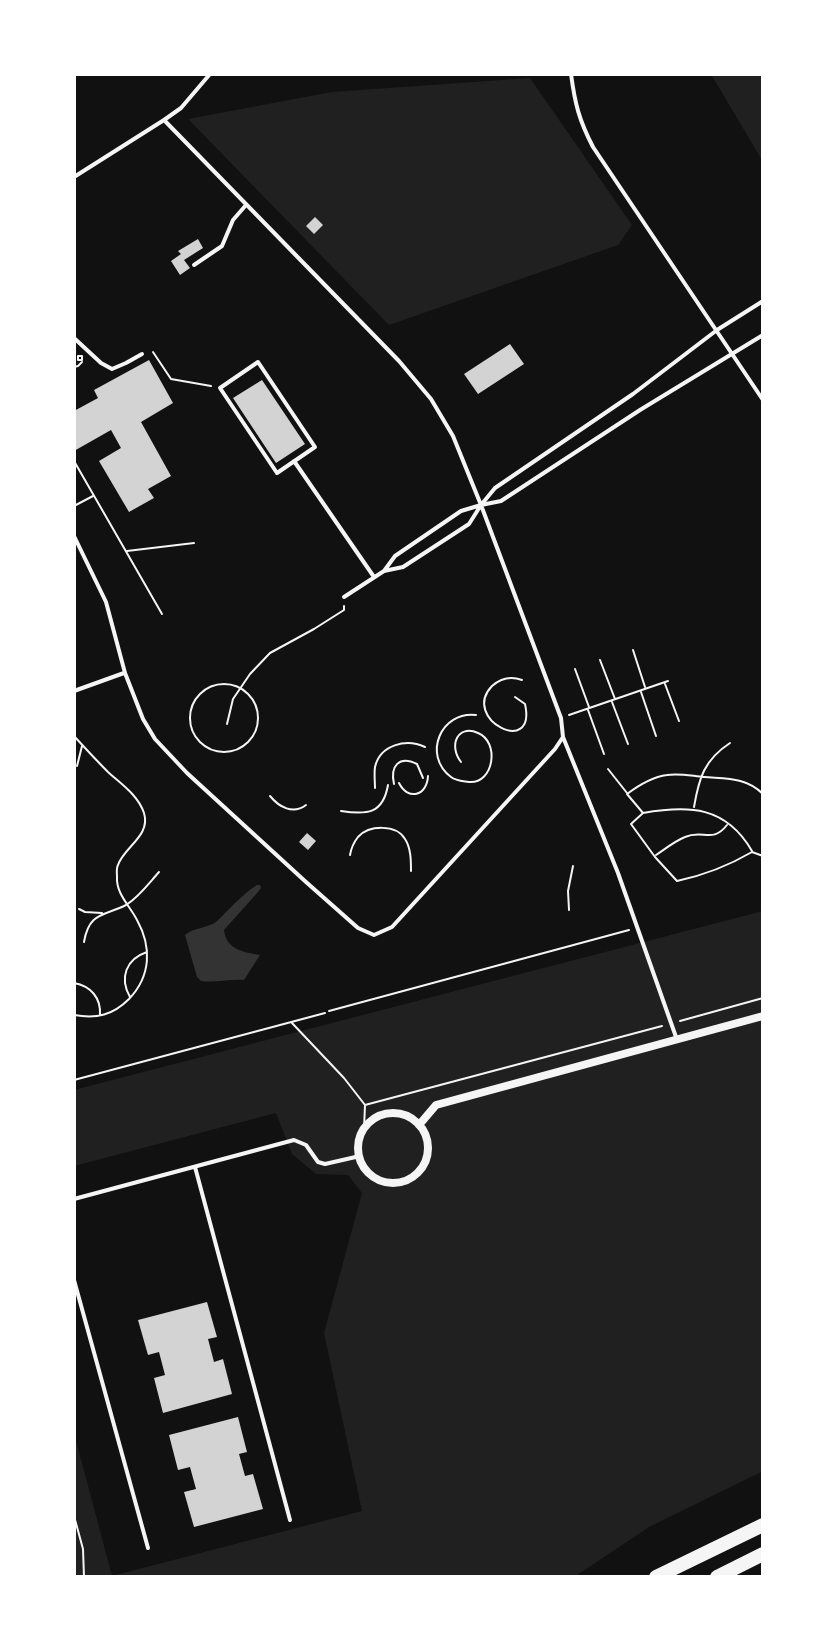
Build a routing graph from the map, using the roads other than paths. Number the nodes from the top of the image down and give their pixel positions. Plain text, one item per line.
1 (210, 74) edge
2 (571, 74) edge
3 (164, 120) junction
4 (74, 177) edge
5 (247, 205) junction
6 (194, 265) dead end
7 (763, 301) edge
8 (717, 330) junction
9 (763, 335) edge
10 (74, 338) edge
11 (142, 354) road end
12 (733, 354) junction
13 (763, 400) edge
14 (294, 461) junction
15 (481, 505) junction
16 (74, 536) edge
17 (384, 571) junction
18 (374, 577) junction
19 (344, 597) road end
20 (125, 673) junction
21 (74, 691) edge
22 (563, 737) junction
23 (763, 1016) edge
24 (677, 1040) junction
25 (419, 1125) junction
26 (360, 1156) junction
27 (195, 1167) junction
28 (74, 1199) edge
29 (74, 1280) edge
30 (290, 1520) dead end
31 (763, 1525) edge
32 (148, 1548) dead end
33 (763, 1554) edge
34 (656, 1577) edge
35 (717, 1577) edge

1 - 3 lane
2 - 8 lane
3 - 4 lane
3 - 5 lane
5 - 6 lane
5 - 15 lane
7 - 8 lane
8 - 12 lane
8 - 15 lane
9 - 12 lane
10 - 11 lane
12 - 13 lane
12 - 15 lane
14 - 14 lane
14 - 18 lane
15 - 17 lane
15 - 17 lane
15 - 22 lane
16 - 20 lane
17 - 18 lane
18 - 19 lane
20 - 21 lane
20 - 22 lane
22 - 24 lane
23 - 24 street
24 - 25 street
25 - 26 street
25 - 26 street
26 - 27 lane
27 - 28 lane
27 - 30 lane
29 - 32 lane
31 - 34 highway
33 - 35 highway

